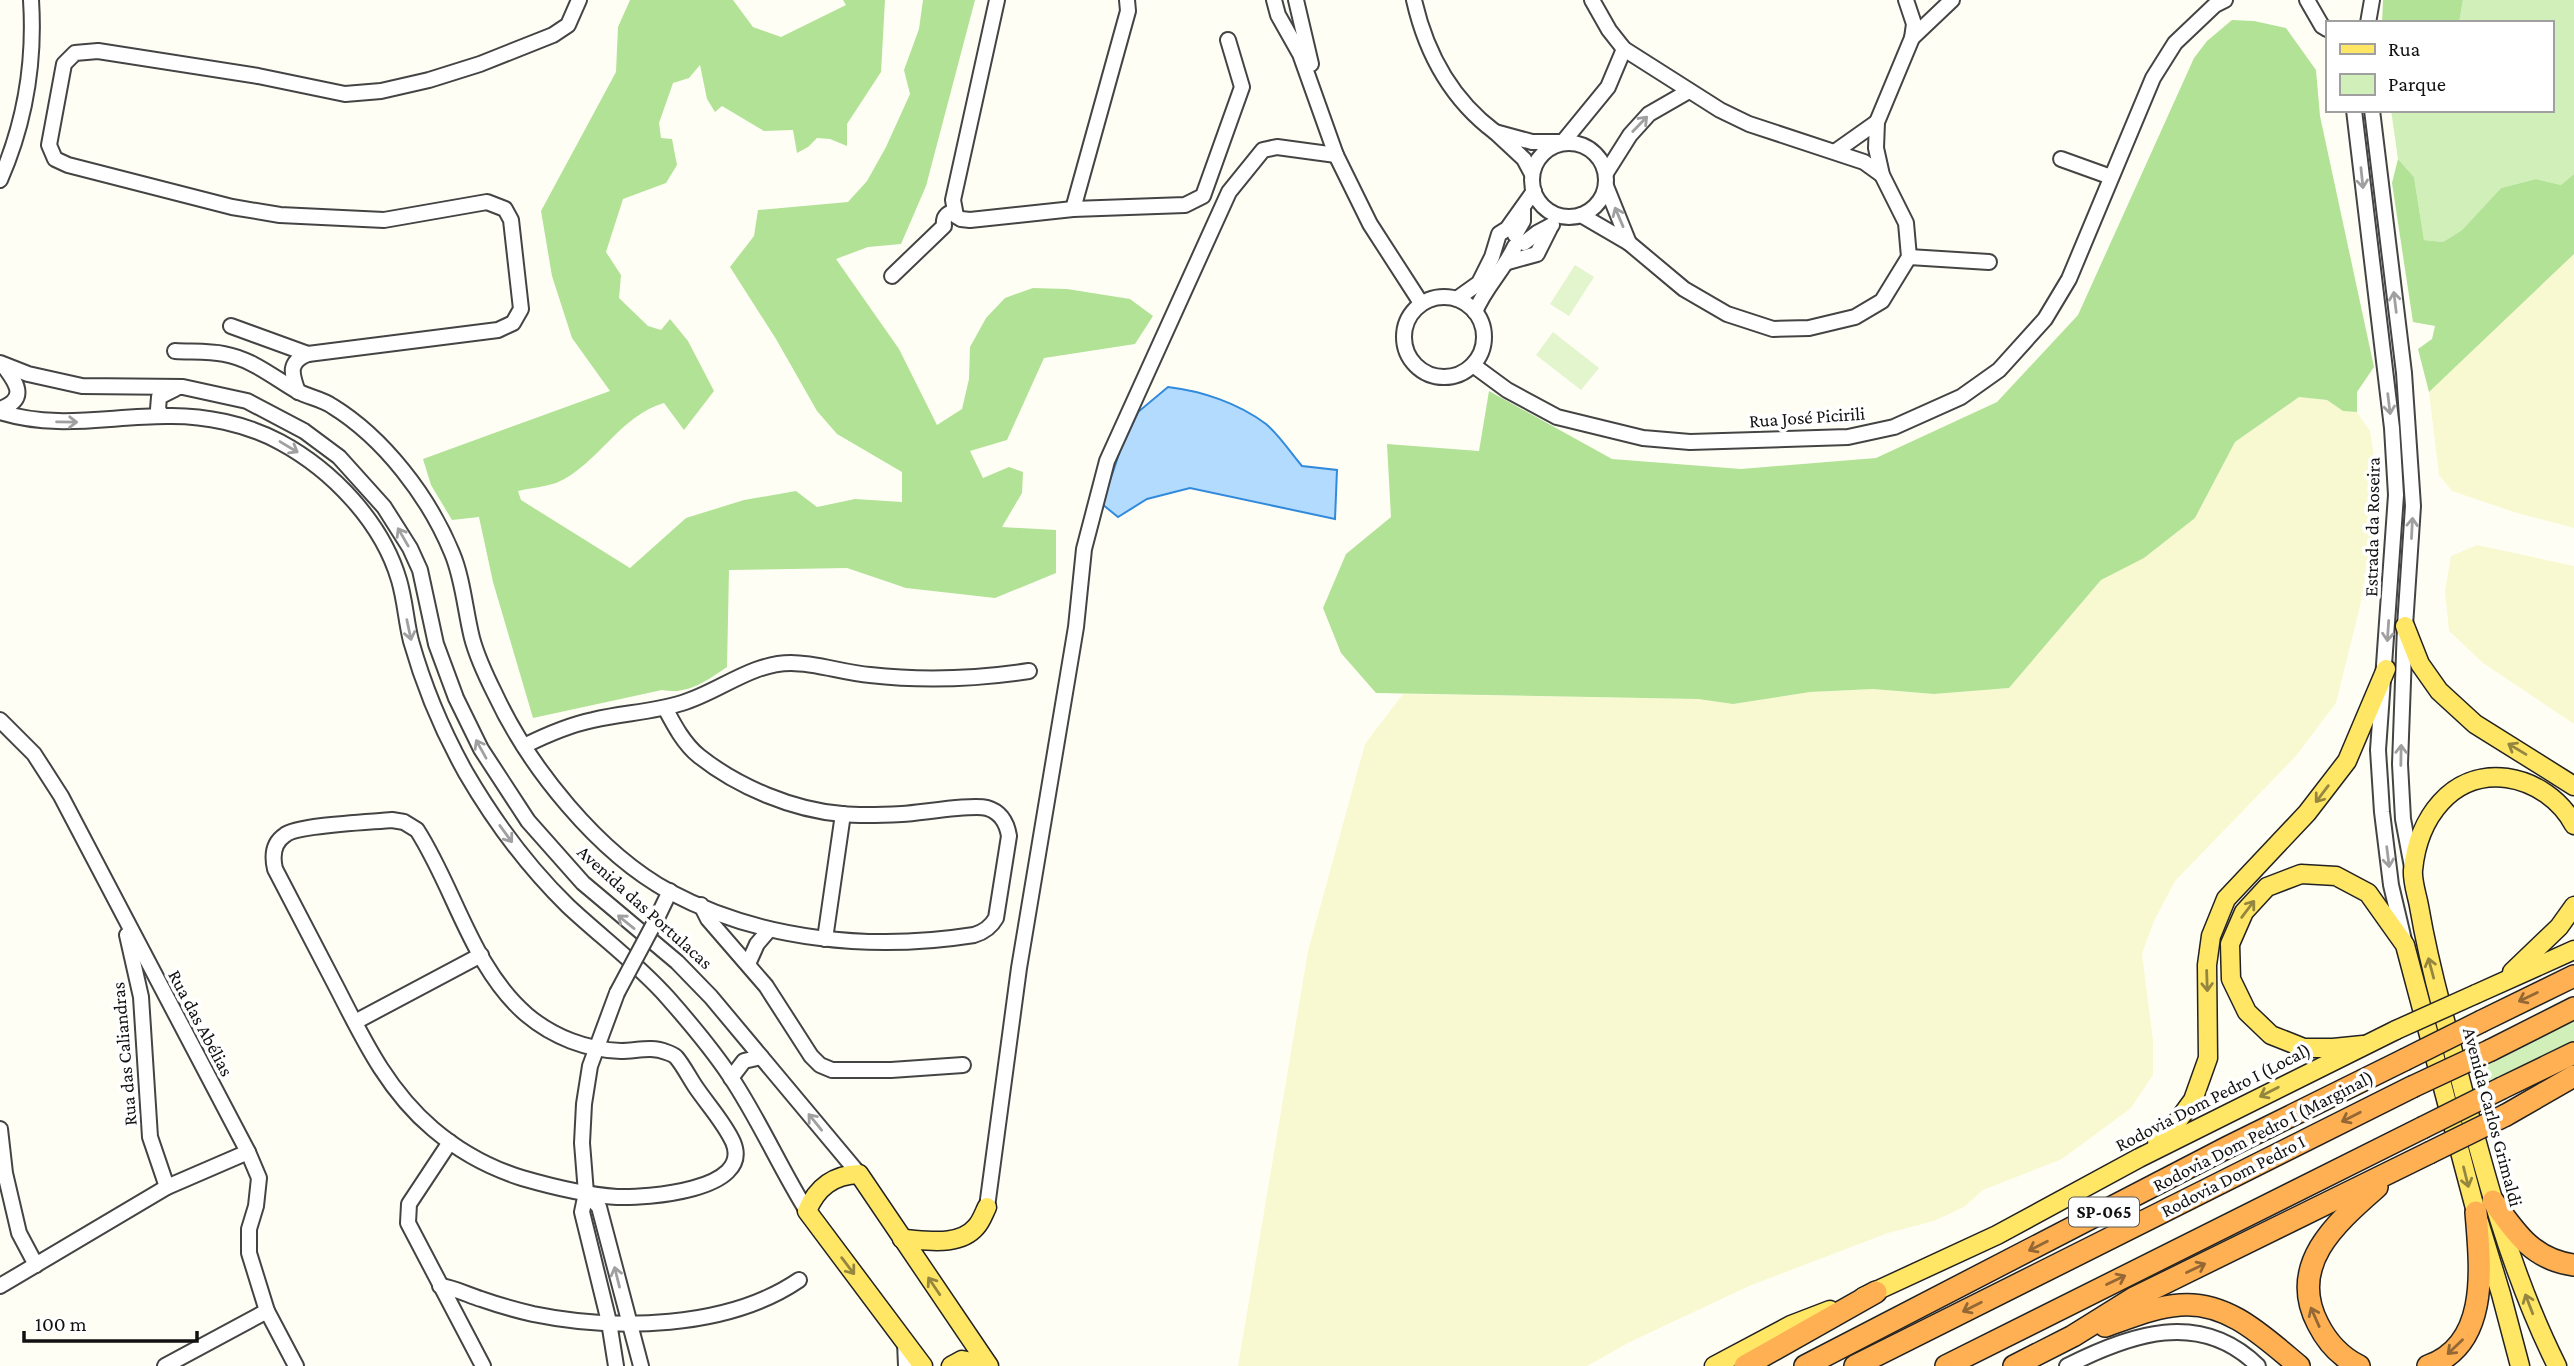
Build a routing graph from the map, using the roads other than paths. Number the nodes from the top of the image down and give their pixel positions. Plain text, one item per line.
1 (31, 0) edge
2 (579, 0) edge
3 (997, 0) edge
4 (1127, 0) edge
5 (1261, 0) edge
6 (1274, 0) edge
7 (1296, 0) edge
8 (1414, 0) edge
9 (1592, 0) edge
10 (1906, 0) edge
11 (1952, 0) edge
12 (2225, 0) edge
13 (2306, 0) edge
14 (2372, 0) edge
15 (1278, 15) junction
16 (2368, 21) edge
17 (2325, 30) edge
18 (1912, 38) junction
19 (1228, 40) dead end
20 (1624, 48) junction
21 (1689, 91) junction
22 (1319, 107) junction
23 (2354, 112) edge
24 (2372, 112) edge
25 (1877, 122) junction
26 (1494, 132) junction
27 (1563, 142) junction
28 (1836, 151) junction
29 (1336, 155) junction
30 (2062, 159) dead end
31 (1532, 174) junction
32 (1882, 175) junction
33 (2111, 177) junction
34 (0, 180) edge
35 (1606, 180) junction
36 (1534, 191) junction
37 (1524, 208) junction
38 (1073, 209) junction
39 (958, 215) junction
40 (1581, 215) junction
41 (1555, 222) junction
42 (1515, 241) junction
43 (1629, 243) junction
44 (1492, 257) junction
45 (1909, 257) junction
46 (1508, 262) junction
47 (1989, 262) dead end
48 (892, 276) dead end
49 (1458, 298) junction
50 (1421, 303) junction
51 (1475, 312) junction
52 (231, 326) dead end
53 (175, 351) dead end
54 (309, 354) junction
55 (1, 364) edge
56 (1474, 365) junction
57 (183, 387) junction
58 (298, 391) junction
59 (0, 410) edge
60 (162, 416) junction
61 (2406, 626) junction
62 (2386, 669) junction
63 (1029, 671) dead end
64 (665, 708) junction
65 (0, 720) edge
66 (524, 746) junction
67 (2574, 786) edge
68 (842, 814) junction
69 (2574, 825) edge
70 (2412, 872) junction
71 (670, 891) junction
72 (701, 905) junction
73 (2574, 906) edge
74 (123, 917) junction
75 (769, 930) junction
76 (825, 939) junction
77 (2405, 945) junction
78 (2574, 950) edge
79 (481, 955) junction
80 (748, 964) junction
81 (2574, 976) edge
82 (2500, 983) junction
83 (161, 989) junction
84 (141, 997) junction
85 (2574, 1008) edge
86 (355, 1022) junction
87 (2363, 1045) junction
88 (596, 1048) junction
89 (2574, 1053) edge
90 (761, 1057) junction
91 (963, 1065) dead end
92 (2574, 1076) edge
93 (731, 1078) junction
94 (2574, 1094) edge
95 (2526, 1103) junction
96 (0, 1129) edge
97 (450, 1142) junction
98 (248, 1152) junction
99 (2139, 1158) junction
100 (2399, 1168) junction
101 (859, 1174) junction
102 (167, 1187) junction
103 (586, 1193) junction
104 (2484, 1206) junction
105 (987, 1207) joint
106 (807, 1211) junction
107 (902, 1238) junction
108 (36, 1265) junction
109 (2574, 1265) edge
110 (799, 1280) dead end
111 (0, 1286) edge
112 (440, 1286) junction
113 (1876, 1292) junction
114 (267, 1311) junction
115 (609, 1322) junction
116 (628, 1323) junction
117 (2073, 1336) junction
118 (905, 1341) junction
119 (989, 1365) edge
120 (166, 1366) edge
121 (296, 1366) edge
122 (483, 1366) edge
123 (616, 1366) edge
124 (641, 1366) edge
125 (906, 1366) edge
126 (923, 1366) edge
127 (951, 1366) edge
128 (1714, 1366) edge
129 (1745, 1366) edge
130 (1805, 1366) edge
131 (1855, 1366) edge
132 (1945, 1366) edge
133 (2014, 1366) edge
134 (2067, 1366) edge
135 (2258, 1366) edge
136 (2299, 1366) edge
137 (2359, 1366) edge
138 (2428, 1366) edge
139 (2520, 1366) edge
140 (2557, 1366) edge

1 - 34 street
2 - 54 street
3 - 39 street
4 - 38 street
5 - 15 street
6 - 15 street
7 - 22 street
8 - 26 street
9 - 20 street
10 - 18 street
11 - 18 street
12 - 33 street, Rua José Picirili
13 - 17 street
14 - 16 street
15 - 22 street
18 - 25 street
19 - 38 street
20 - 21 street
20 - 27 street
21 - 28 street
35 -> 21 street
22 - 29 street
23 -> 62 street, Estrada da Roseira
61 -> 24 street, Estrada da Roseira
25 - 28 street
25 - 32 street
26 - 27 street
26 - 31 street
27 - 31 street
27 - 35 street
28 - 32 street
29 - 50 street
29 - 105 street
30 - 33 street
31 - 36 street
32 - 45 street
33 - 56 street, Rua José Picirili
35 - 40 street
43 -> 35 street
36 - 37 street
36 - 41 street
37 - 42 street
37 - 44 street
38 - 39 street
39 - 48 street
40 - 41 street
40 - 43 street
41 - 42 street
41 - 46 street
42 - 44 street
42 - 46 street
43 - 45 street
44 - 49 street
45 - 47 street
46 - 51 street
49 - 50 street
49 - 51 street
50 - 56 street
51 - 56 street
52 - 54 street
53 - 58 street
54 - 58 street
55 - 57 street, Avenida das Portulacas
55 - 59 street
57 - 60 street
90 -> 57 street, Avenida das Portulacas
58 - 66 street
59 -> 60 street
60 -> 93 street
67 -> 61 main road
70 -> 61 street, Estrada da Roseira
62 -> 77 street, Estrada da Roseira
62 -> 99 main road
63 - 64 street
64 - 66 street
64 - 68 street
65 - 74 street, Rua das Abélias
66 - 71 street
68 - 76 street
68 - 76 street
69 - 70 main road
104 -> 70 main road, Avenida Carlos Grimaldi
71 - 72 street
71 - 88 street, bridge
72 - 75 street
72 - 80 street
73 - 82 main road
74 - 83 street, Rua das Abélias
74 - 84 street, Rua das Caliandras
75 - 76 street
75 - 80 street
87 -> 77 main road
77 -> 104 main road, Avenida Carlos Grimaldi
78 - 82 main road, Rodovia Dom Pedro I (Local)
79 - 86 street
79 - 86 street
79 - 88 street
80 - 91 street
81 -> 130 highway, Rodovia Dom Pedro I (Marginal) / SP-065, bridge
82 - 87 main road, Rodovia Dom Pedro I (Local), bridge
83 - 84 street
83 - 98 street, Rua das Abélias
84 - 102 street, Rua das Caliandras
85 -> 131 highway, Rodovia Dom Pedro I / SP-065, bridge
86 - 97 street
87 -> 99 main road, Rodovia Dom Pedro I (Local)
88 - 103 street
88 - 103 street
132 -> 89 highway, bridge
90 - 93 street
101 -> 90 street, Avenida das Portulacas
92 - 95 highway
93 - 106 street
94 - 95 highway
95 - 100 highway, bridge
96 - 108 street
97 - 103 street
97 - 112 street
98 - 102 street
98 - 114 street, Rua das Abélias
99 - 113 main road, Rodovia Dom Pedro I (Local)
117 -> 100 highway
137 -> 100 highway
101 - 106 main road
101 - 107 main road, Avenida das Portulacas
102 - 108 street
103 - 115 street
116 -> 103 street
104 - 109 highway
104 -> 138 highway
104 - 139 main road, Avenida Carlos Grimaldi
140 -> 104 main road, Avenida Carlos Grimaldi
105 - 107 main road
106 -> 118 main road
119 -> 107 main road, Avenida das Portulacas
108 - 111 street
110 - 116 street
112 - 115 street
112 - 122 street
113 - 128 main road, Rodovia Dom Pedro I (Local)
113 - 129 highway
114 - 120 street
114 - 121 street, Rua das Abélias
115 - 116 street
115 - 123 street
116 - 124 street
117 - 133 highway
117 - 136 highway
118 - 125 street
118 - 126 main road
119 - 127 main road
134 - 135 street

